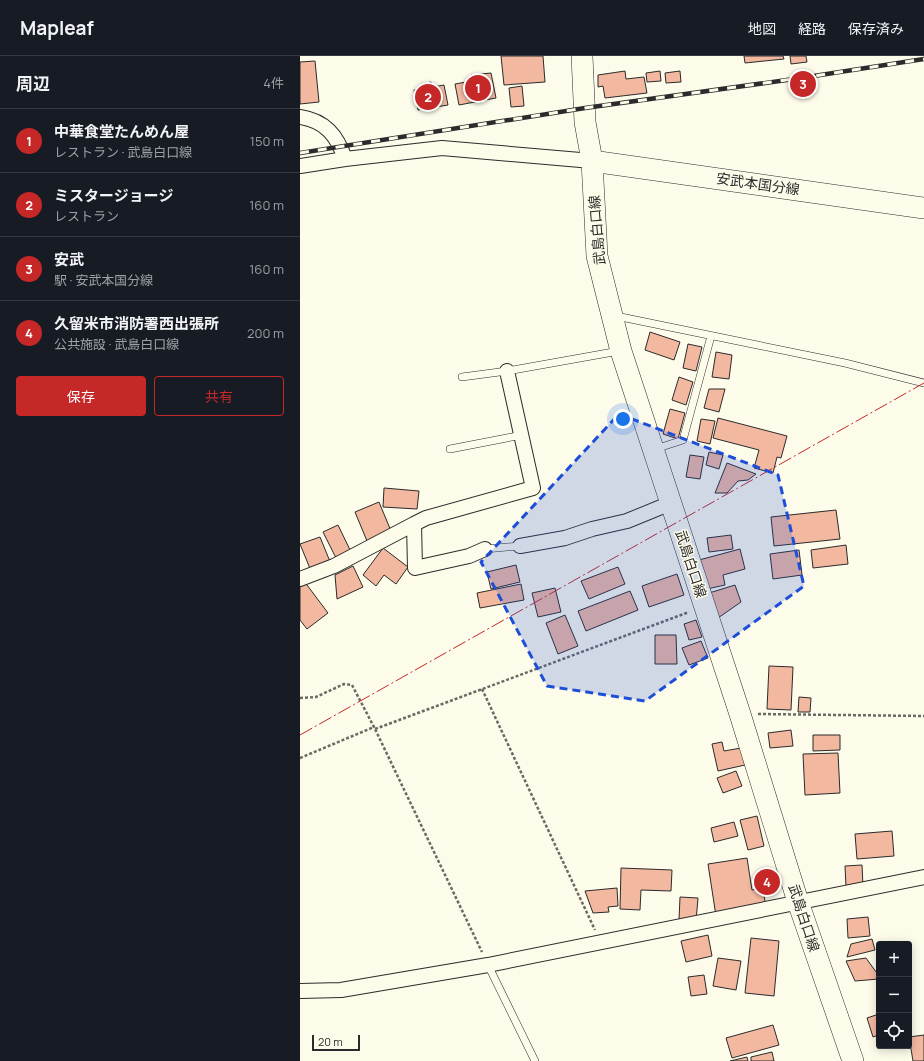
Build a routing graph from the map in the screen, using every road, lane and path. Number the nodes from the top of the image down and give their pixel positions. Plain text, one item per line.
1 (582, 56) edge
2 (300, 116) edge
3 (345, 159) junction
4 (592, 161) junction
5 (300, 166) edge
6 (924, 208) edge
7 (611, 315) junction
8 (711, 336) junction
9 (621, 351) junction
10 (507, 371) junction
11 (462, 377) dead end
12 (924, 383) edge
13 (522, 435) junction
14 (450, 449) dead end
15 (653, 450) junction
16 (671, 503) junction
17 (414, 524) junction
18 (520, 546) joint
19 (486, 549) joint
20 (300, 579) edge
21 (704, 606) junction
22 (482, 689) junction
23 (300, 698) edge
24 (740, 714) junction
25 (924, 716) edge
26 (375, 728) junction
27 (300, 758) edge
28 (924, 877) edge
29 (798, 902) junction
30 (601, 943) junction
31 (488, 965) junction
32 (300, 991) edge
33 (535, 1061) edge
34 (853, 1061) edge

1 - 4 main road, 武島白口線
2 - 3 street
3 - 4 street
3 - 5 street
4 - 6 main road, 安武本国分線
4 - 7 main road, 武島白口線
7 - 8 lane
7 - 9 main road, 武島白口線
8 - 12 lane
8 - 15 lane
9 - 10 lane
9 - 15 main road, 武島白口線
10 - 11 lane
10 - 13 street
13 - 14 lane
13 - 17 street
15 - 16 main road, 武島白口線
16 - 18 street
16 - 21 main road, 武島白口線
17 - 19 street
17 - 20 street
18 - 19 lane
21 - 22 path
21 - 24 main road, 武島白口線
22 - 26 path
22 - 30 path
23 - 26 path
24 - 25 path
24 - 29 main road, 武島白口線
26 - 27 path
26 - 31 path
28 - 29 street
29 - 30 street
29 - 34 main road, 武島白口線
30 - 31 street
31 - 32 street
31 - 33 lane

